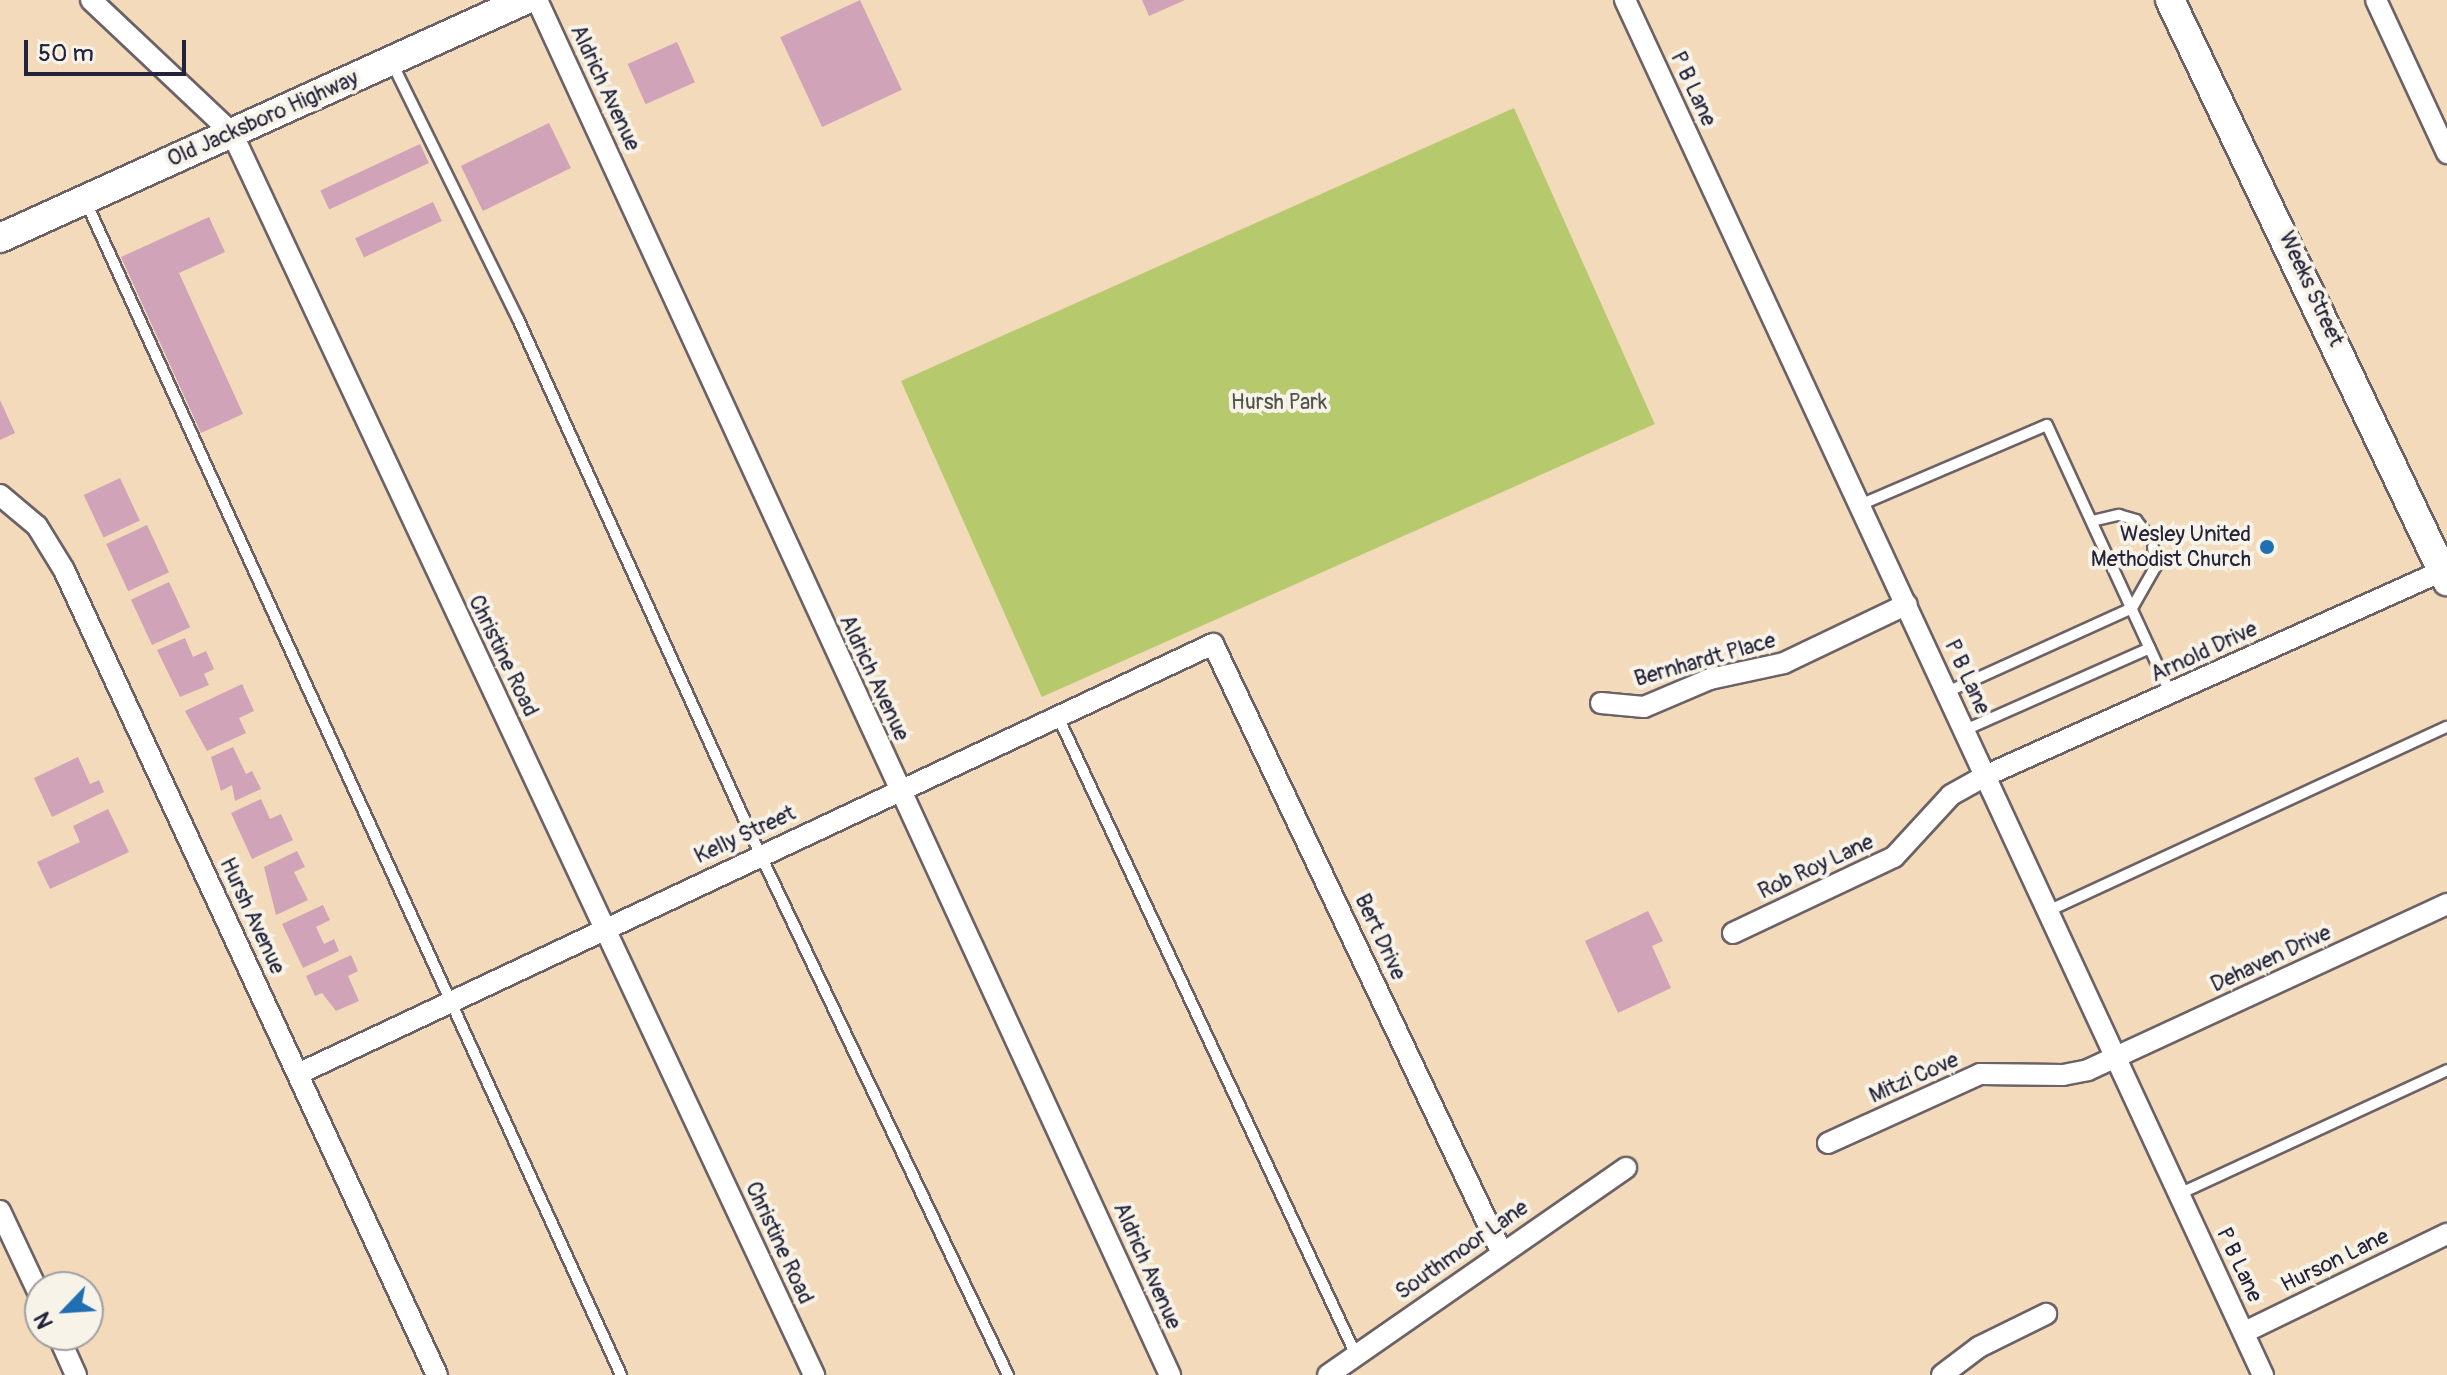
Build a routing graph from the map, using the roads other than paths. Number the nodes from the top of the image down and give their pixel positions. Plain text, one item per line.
1 (91, 0) edge
2 (525, 0) edge
3 (537, 0) edge
4 (1625, 0) edge
5 (2170, 0) edge
6 (2376, 0) edge
7 (391, 61) junction
8 (232, 133) junction
9 (2447, 153) edge
10 (86, 200) junction
11 (0, 238) edge
12 (0, 495) edge
13 (1860, 505) junction
14 (2092, 521) junction
15 (2146, 533) dead end
16 (2153, 547) dead end
17 (2445, 576) edge
18 (1907, 604) junction
19 (2132, 608) junction
20 (1213, 644) joint
21 (2150, 648) junction
22 (1947, 692) junction
23 (2171, 694) junction
24 (1601, 703) dead end
25 (1059, 719) junction
26 (2447, 727) edge
27 (1965, 730) junction
28 (1985, 776) junction
29 (901, 789) junction
30 (760, 854) junction
31 (2447, 904) edge
32 (2048, 911) junction
33 (602, 928) junction
34 (1733, 933) dead end
35 (452, 1004) junction
36 (2116, 1058) junction
37 (2447, 1070) edge
38 (300, 1073) junction
39 (1828, 1143) dead end
40 (1626, 1168) dead end
41 (2179, 1194) junction
42 (0, 1211) edge
43 (2447, 1234) edge
44 (1501, 1251) junction
45 (28, 1271) edge
46 (2046, 1314) dead end
47 (2245, 1332) junction
48 (65, 1351) edge
49 (1356, 1355) junction
50 (76, 1375) edge
51 (437, 1375) edge
52 (621, 1375) edge
53 (814, 1375) edge
54 (1008, 1375) edge
55 (1170, 1375) edge
56 (1328, 1375) edge
57 (1942, 1375) edge
58 (2263, 1375) edge

1 - 8 street, Christine Road
2 - 7 street, Old Jacksboro Highway
3 - 29 street, Aldrich Avenue
4 - 13 street, P B Lane
5 - 17 street, Weeks Street
6 - 9 street
7 - 8 street, Old Jacksboro Highway
7 - 30 lane
8 - 10 street, Old Jacksboro Highway
8 - 33 street, Christine Road
10 - 11 street, Old Jacksboro Highway
10 - 35 lane
12 - 38 street, Hursh Avenue
13 - 14 lane
13 - 18 street, P B Lane
14 - 15 lane
14 - 19 lane
16 - 19 lane
17 - 23 street, Arnold Drive
18 - 22 street, P B Lane
18 - 24 street, Bernhardt Place
19 - 21 lane
19 - 22 lane
20 - 25 street, Kelly Street
20 - 44 street, Bert Drive
21 - 23 lane
21 - 27 lane
22 - 27 street, P B Lane
23 - 28 street, Arnold Drive
25 - 29 street, Kelly Street
25 - 49 lane
26 - 32 lane
27 - 28 street, P B Lane
28 - 32 street, P B Lane
28 - 34 street, Rob Roy Lane
29 - 30 street, Kelly Street
29 - 55 street, Aldrich Avenue
30 - 33 street, Kelly Street
30 - 54 lane
31 - 36 street, Dehaven Drive
32 - 36 street, P B Lane
33 - 35 street, Kelly Street
33 - 53 street, Christine Road
35 - 38 street, Kelly Street
35 - 52 lane
36 - 39 street, Mitzi Cove
36 - 41 street, P B Lane
37 - 41 lane
38 - 51 street, Hursh Avenue
40 - 44 street, Southmoor Lane
41 - 47 street, P B Lane
42 - 45 street
43 - 47 street, Hurson Lane
44 - 49 street, Southmoor Lane
46 - 57 street
47 - 58 street, P B Lane
48 - 50 street
49 - 56 street, Southmoor Lane

